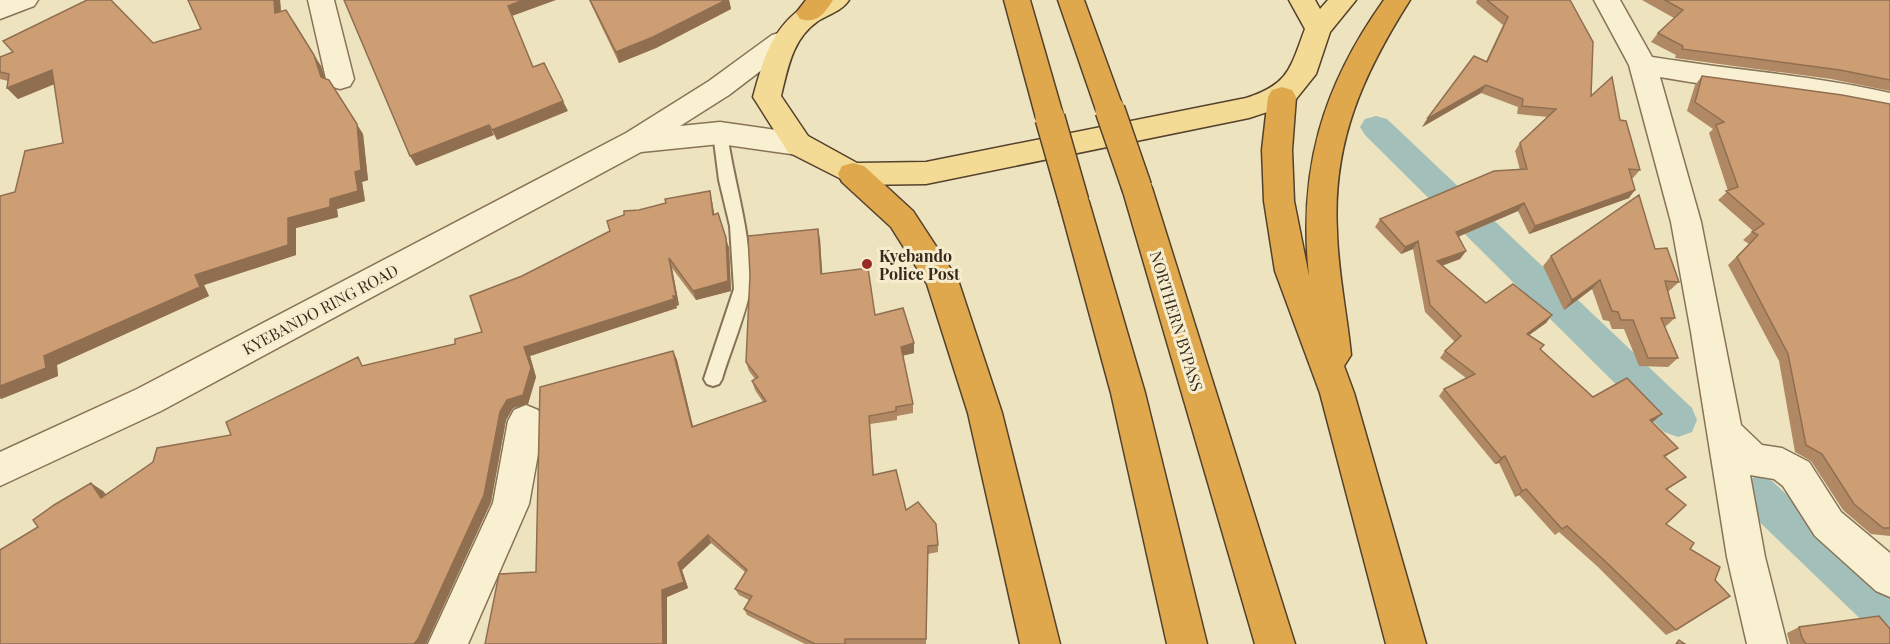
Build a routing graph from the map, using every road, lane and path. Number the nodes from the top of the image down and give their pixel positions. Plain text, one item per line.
1 (25, 0) edge
2 (321, 0) edge
3 (836, 0) edge
4 (1017, 0) edge
5 (1071, 0) edge
6 (1302, 0) edge
7 (1343, 0) edge
8 (1396, 0) edge
9 (1607, 0) edge
10 (814, 6) edge
11 (0, 10) edge
12 (1318, 29) junction
13 (782, 40) junction
14 (1643, 65) junction
15 (340, 79) dead end
16 (1282, 96) junction
17 (1890, 103) edge
18 (720, 133) junction
19 (636, 141) junction
20 (798, 144) junction
21 (853, 174) junction
22 (712, 379) dead end
23 (1337, 393) junction
24 (526, 421) dead end
25 (1723, 430) junction
26 (0, 470) edge
27 (1890, 578) edge
28 (448, 644) edge
29 (1040, 644) edge
30 (1187, 644) edge
31 (1275, 644) edge
32 (1407, 644) edge
33 (1767, 644) edge

1 - 11 street
2 - 15 street
3 - 10 main road
4 - 30 highway, bridge
5 - 31 highway, NORTHERN BYPASS, bridge
6 - 12 main road
7 - 12 main road
8 - 23 highway
9 - 14 street
10 - 13 main road
12 - 16 main road
13 - 19 street, KYEBANDO RING ROAD
13 - 20 main road
14 - 17 street
14 - 25 street
16 - 21 main road
16 - 23 highway
18 - 19 street, KYEBANDO RING ROAD
18 - 20 street, KYEBANDO RING ROAD
18 - 22 lane
19 - 26 street, KYEBANDO RING ROAD
20 - 21 main road
21 - 29 highway
23 - 32 highway
24 - 28 street
25 - 27 street
25 - 33 street

